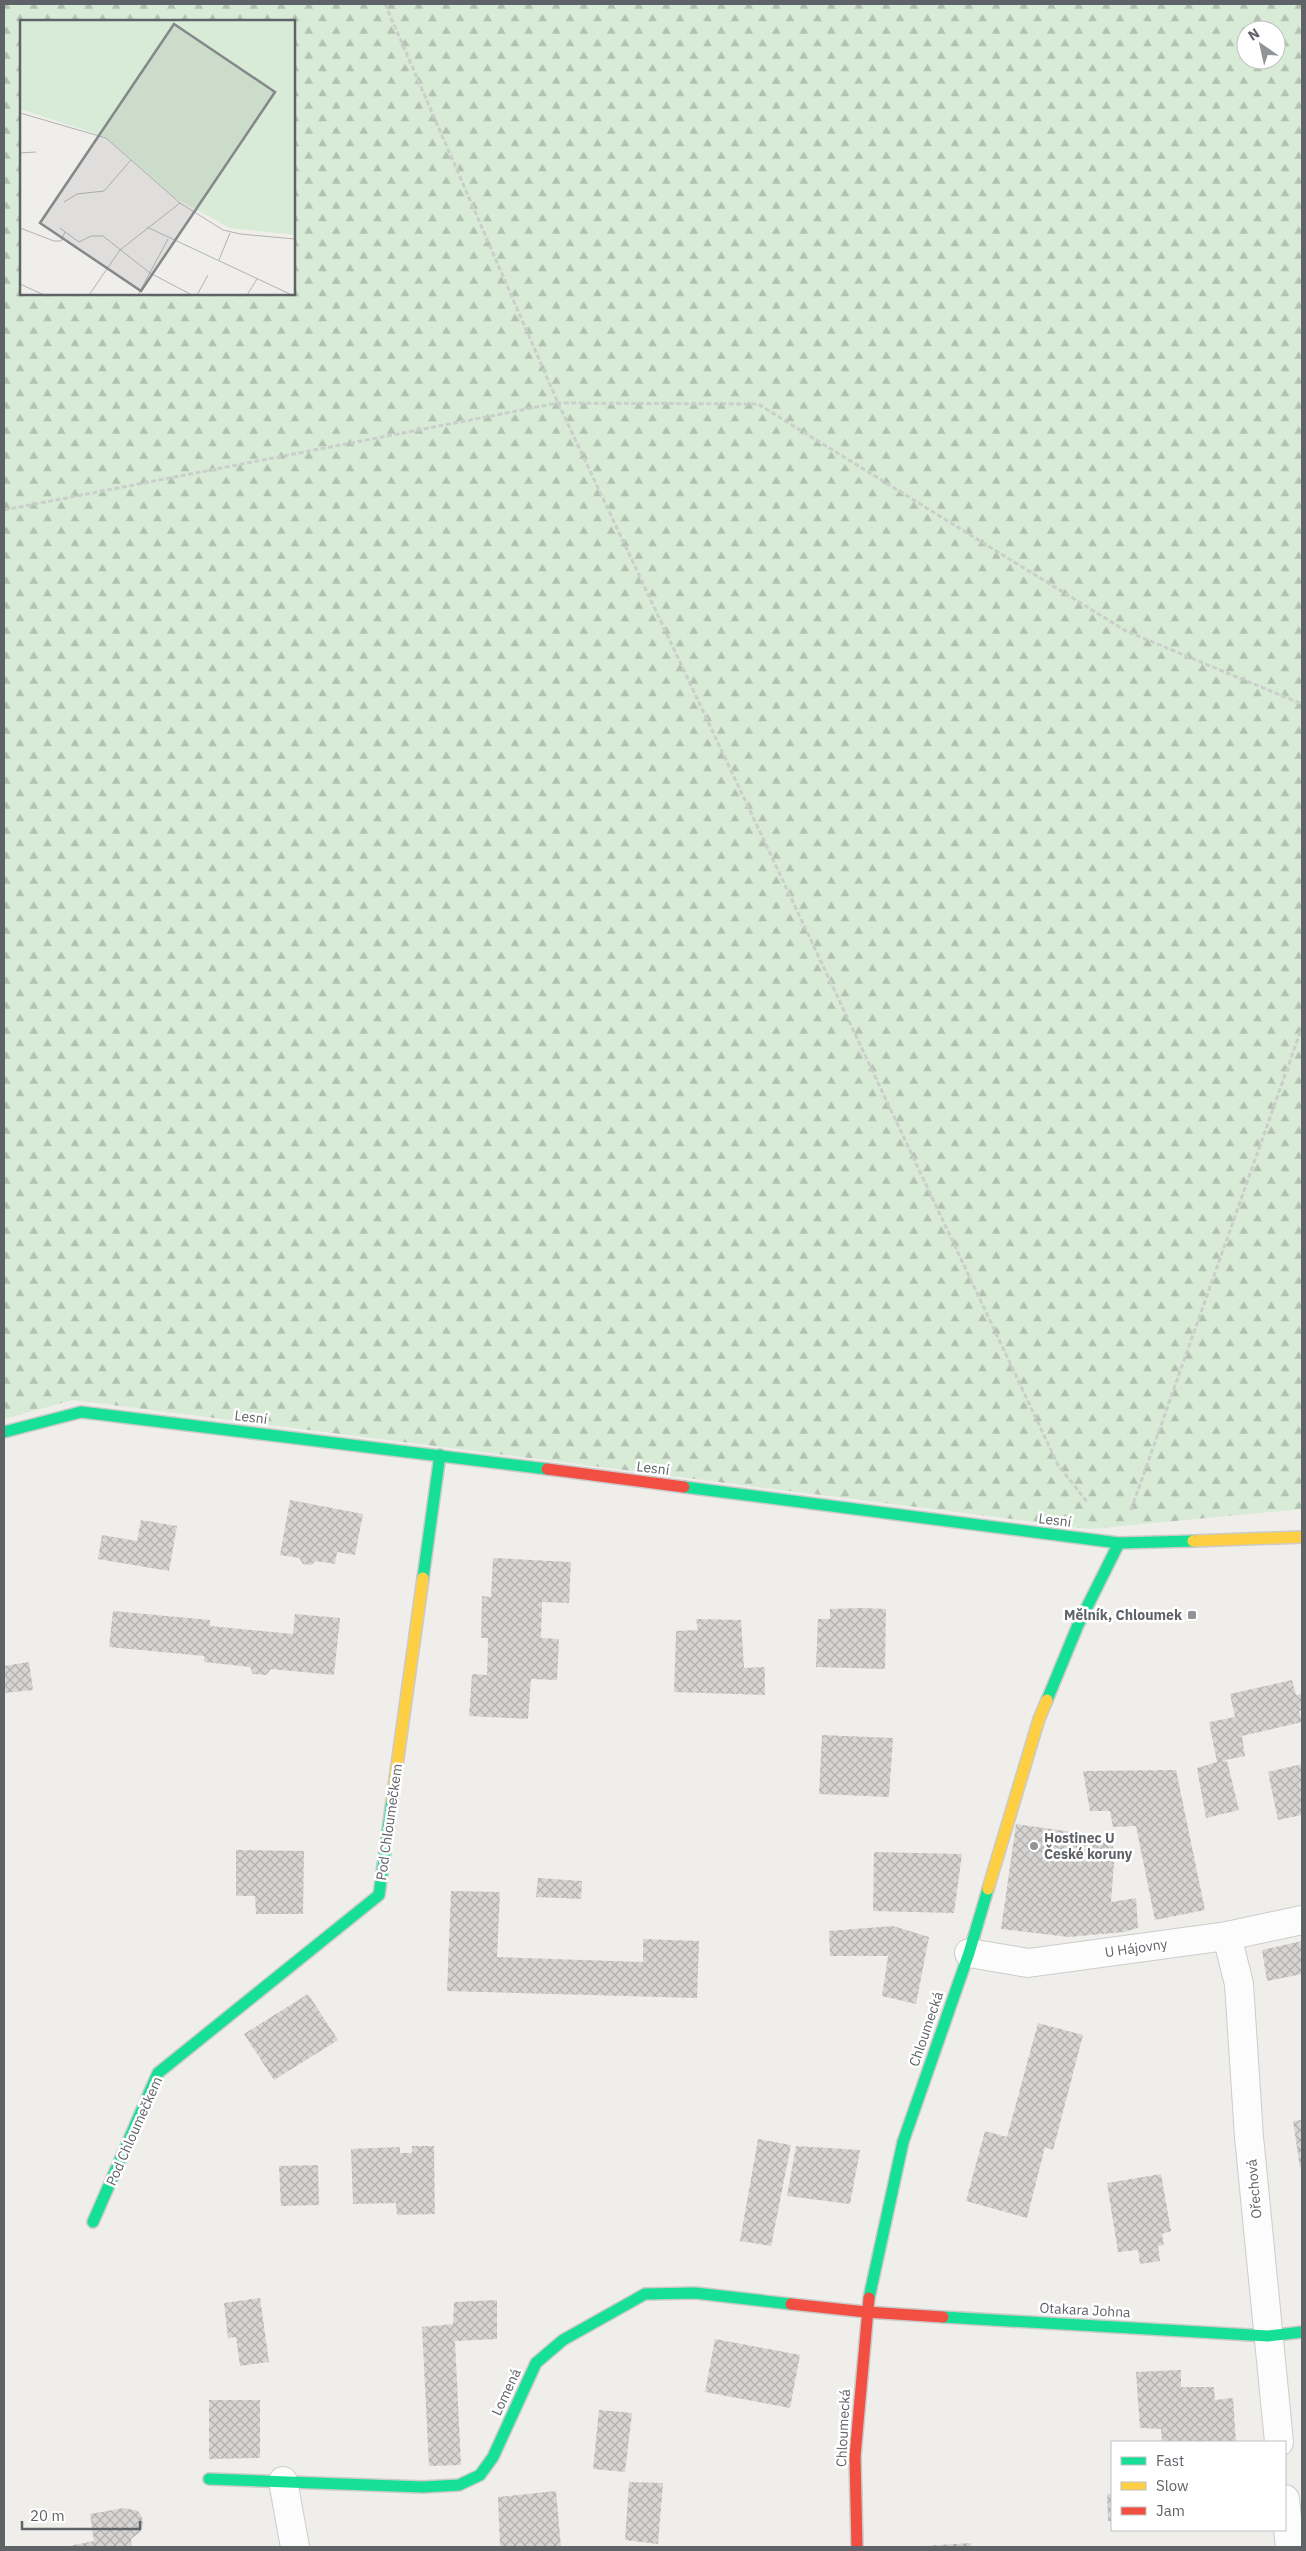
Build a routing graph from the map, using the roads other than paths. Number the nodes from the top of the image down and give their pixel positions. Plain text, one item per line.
1 (4, 1432) edge
2 (440, 1455) junction
3 (1302, 1537) edge
4 (1120, 1543) junction
5 (1302, 1920) edge
6 (1227, 1936) junction
7 (968, 1952) junction
8 (93, 2222) dead end
9 (866, 2312) junction
10 (1302, 2332) edge
11 (1268, 2336) junction
12 (1279, 2441) edge
13 (209, 2479) dead end
14 (283, 2481) junction
15 (1286, 2509) edge
16 (295, 2547) edge
17 (857, 2547) edge
18 (1290, 2547) edge

1 - 2 street, Lesní
2 - 4 street, Lesní
2 - 8 street, Pod Chloumečkem
3 - 4 street, Lesní
4 - 7 street, Chloumecká
5 - 6 street, U Hájovny
6 - 7 street, U Hájovny
6 - 11 street, Ořechová
7 - 9 street, Chloumecká
9 - 11 street, Otakara Johna
9 - 14 street, Lomená
9 - 17 street, Chloumecká
10 - 11 street, Otakara Johna
11 - 12 street, Ořechová
13 - 14 street, Lomená
14 - 16 street
15 - 18 street

